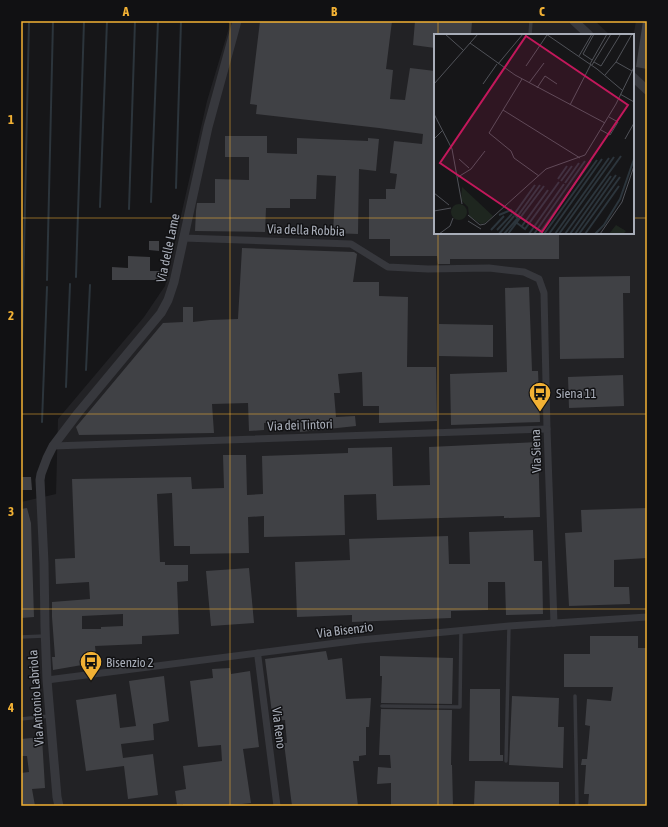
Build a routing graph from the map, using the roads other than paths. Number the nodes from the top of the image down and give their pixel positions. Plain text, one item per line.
1 (237, 21) edge
2 (531, 21) edge
3 (574, 21) edge
4 (530, 34) edge
5 (588, 34) edge
6 (636, 80) edge
7 (647, 90) edge
8 (183, 238) junction
9 (538, 279) joint
10 (547, 429) junction
11 (53, 446) junction
12 (647, 618) edge
13 (554, 623) junction
14 (509, 626) junction
15 (461, 630) junction
16 (45, 636) junction
17 (21, 637) edge
18 (258, 653) junction
19 (47, 680) junction
20 (575, 696) dead end
21 (382, 706) dead end
22 (50, 716) junction
23 (21, 718) edge
24 (506, 761) dead end
25 (59, 806) edge
26 (277, 806) edge
27 (577, 806) edge

1 - 8 street, Via delle Lame
2 - 4 lane
3 - 5 street
6 - 7 street
8 - 9 street, Via della Robbia
8 - 11 street, Via delle Lame
9 - 10 street, Via Siena
10 - 11 street, Via dei Tintori
10 - 13 street, Via Siena
11 - 16 street, Via Antonio Labriola
12 - 13 street, Via Bisenzio
13 - 14 street, Via Bisenzio
14 - 15 street, Via Bisenzio
14 - 24 lane
15 - 18 street, Via Bisenzio
15 - 21 lane
16 - 17 lane
16 - 19 street, Via Antonio Labriola
18 - 19 street, Via Bisenzio
18 - 26 street, Via Reno
19 - 22 street, Via Antonio Labriola
20 - 27 lane
22 - 23 lane
22 - 25 street, Via Antonio Labriola

